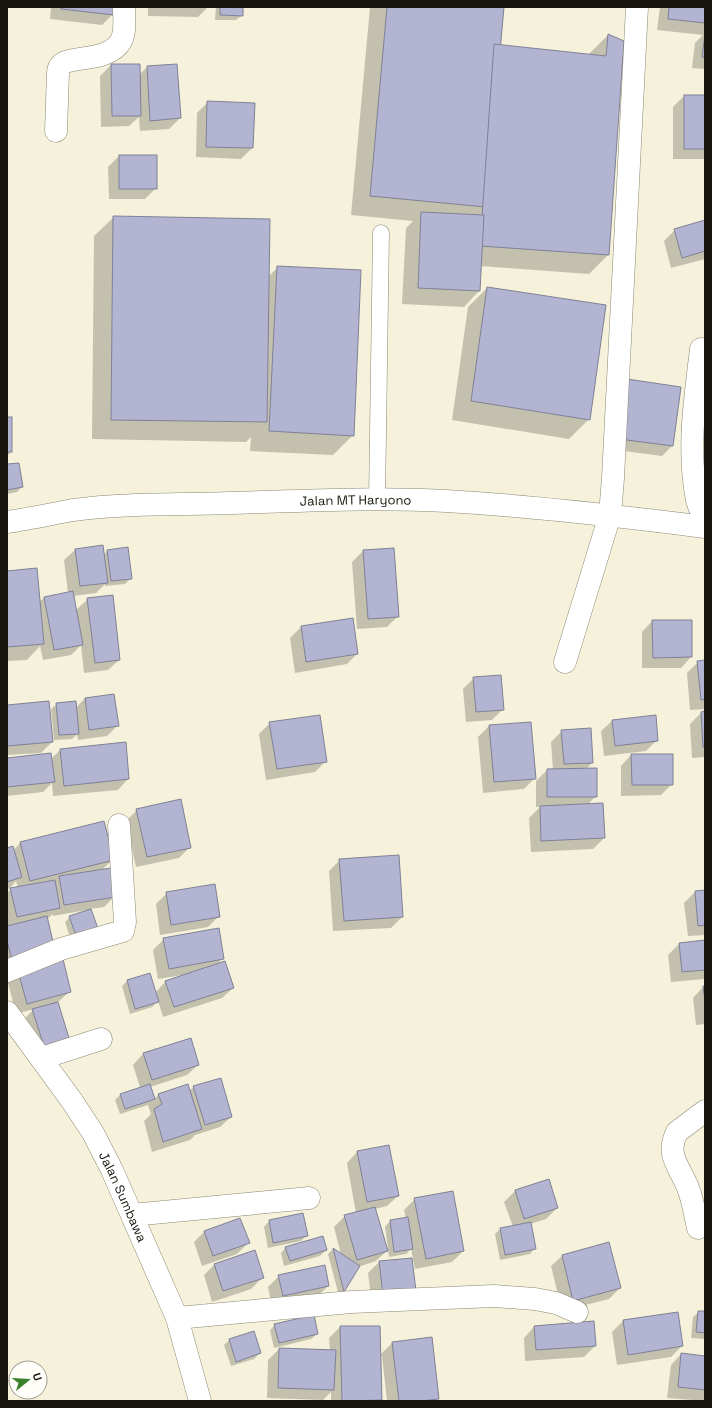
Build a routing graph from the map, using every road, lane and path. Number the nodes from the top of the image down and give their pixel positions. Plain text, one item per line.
1 (124, 7) edge
2 (637, 7) edge
3 (56, 131) dead end
4 (381, 233) dead end
5 (701, 349) dead end
6 (377, 500) junction
7 (610, 515) junction
8 (705, 520) edge
9 (7, 522) edge
10 (705, 527) edge
11 (566, 662) dead end
12 (119, 825) dead end
13 (7, 971) edge
14 (7, 1012) edge
15 (101, 1039) dead end
16 (42, 1058) junction
17 (705, 1111) edge
18 (309, 1198) dead end
19 (132, 1215) junction
20 (698, 1228) dead end
21 (577, 1312) dead end
22 (177, 1318) junction
23 (200, 1401) edge

1 - 3 street
2 - 7 street
4 - 6 lane
5 - 8 street
6 - 7 street, Jalan MT Haryono
6 - 9 street, Jalan MT Haryono
7 - 10 street, Jalan MT Haryono
7 - 11 street
12 - 13 street
14 - 16 street, Jalan Sumbawa
15 - 16 street
16 - 19 street, Jalan Sumbawa
17 - 20 street
18 - 19 street
19 - 22 street, Jalan Sumbawa
21 - 22 street
22 - 23 street, Jalan Sumbawa

